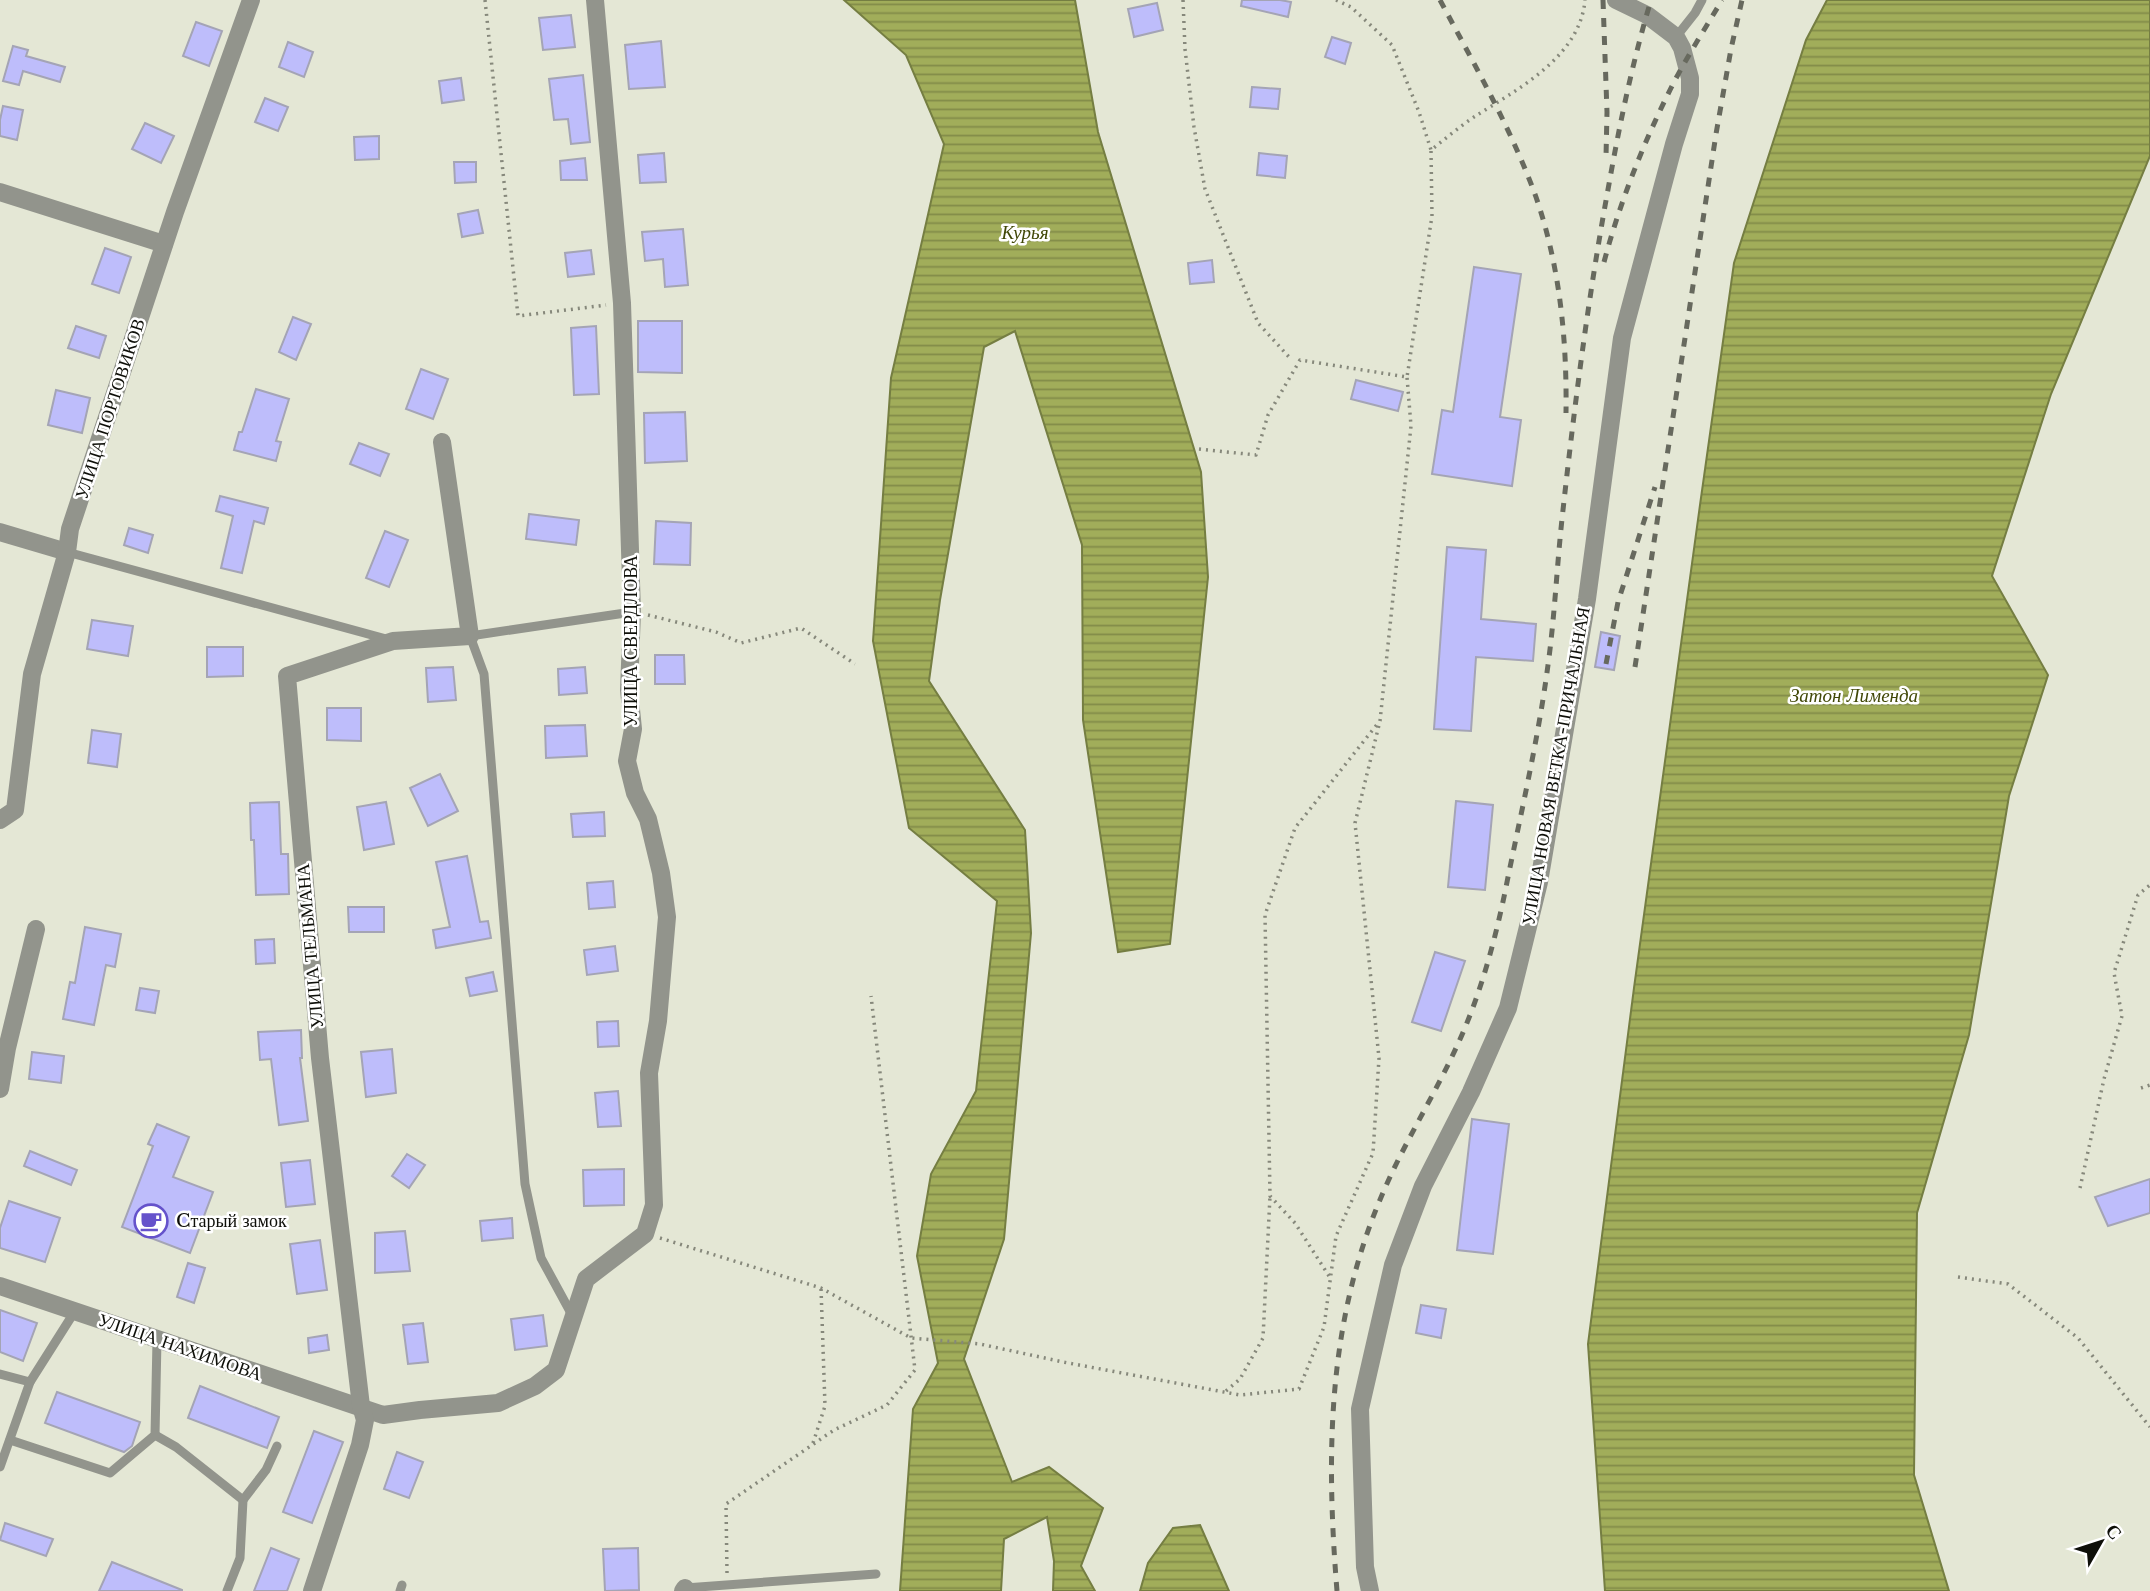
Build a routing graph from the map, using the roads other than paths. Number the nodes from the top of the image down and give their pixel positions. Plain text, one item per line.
1 (251, 0) edge
2 (595, 0) edge
3 (1616, 0) edge
4 (1702, 0) edge
5 (1676, 37) junction
6 (0, 192) edge
7 (164, 244) junction
8 (442, 442) dead end
9 (0, 532) edge
10 (67, 552) junction
11 (632, 612) junction
12 (470, 636) junction
13 (393, 641) junction
14 (0, 820) edge
15 (36, 929) dead end
16 (0, 1089) edge
17 (0, 1286) edge
18 (75, 1311) junction
19 (572, 1315) junction
20 (157, 1340) junction
21 (0, 1374) edge
22 (30, 1382) junction
23 (360, 1406) junction
24 (155, 1435) junction
25 (10, 1440) junction
26 (277, 1446) dead end
27 (0, 1466) edge
28 (243, 1500) junction
29 (876, 1574) dead end
30 (684, 1590) edge
31 (227, 1591) edge
32 (312, 1591) edge
33 (1370, 1591) edge

1 - 7 street, УЛИЦА ПОРТОВИКОВ
2 - 11 street, УЛИЦА СВЕРДЛОВА
3 - 5 street
4 - 5 lane
5 - 33 street, УЛИЦА НОВАЯ ВЕТКА-ПРИЧАЛЬНАЯ
6 - 7 street
7 - 10 street, УЛИЦА ПОРТОВИКОВ
8 - 12 street
9 - 10 street
10 - 13 lane
10 - 14 street, УЛИЦА ПОРТОВИКОВ
11 - 12 lane
11 - 19 street, УЛИЦА СВЕРДЛОВА
12 - 13 street, УЛИЦА ТЕЛЬМАНА
12 - 19 lane
13 - 23 street, УЛИЦА ТЕЛЬМАНА
15 - 16 street
17 - 18 street, УЛИЦА НАХИМОВА
18 - 20 street, УЛИЦА НАХИМОВА
18 - 22 lane
19 - 23 street
20 - 23 street, УЛИЦА НАХИМОВА
20 - 24 lane
21 - 22 lane
22 - 25 lane
23 - 32 street, УЛИЦА ТЕЛЬМАНА
24 - 25 lane
24 - 28 lane
25 - 27 lane
26 - 28 lane
28 - 31 lane
29 - 30 lane

